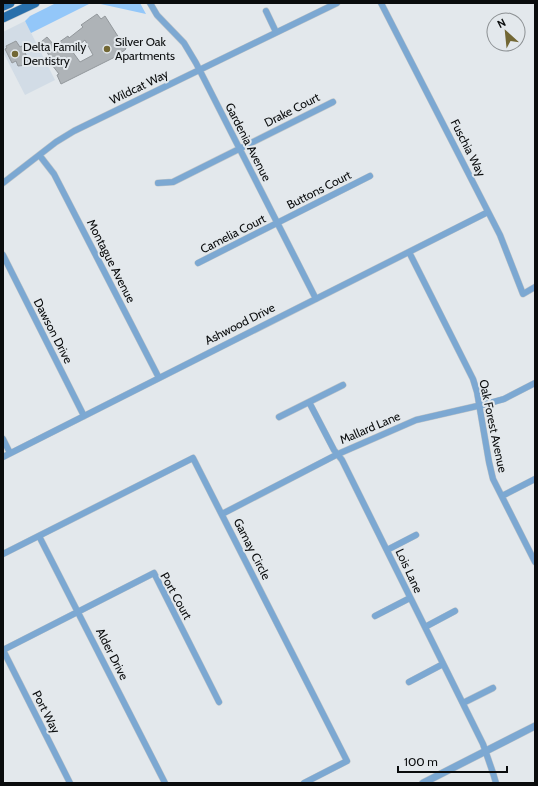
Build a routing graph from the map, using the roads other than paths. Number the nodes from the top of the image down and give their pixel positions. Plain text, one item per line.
1 (10, 3) edge
2 (35, 3) edge
3 (150, 3) edge
4 (337, 3) edge
5 (380, 3) edge
6 (3, 6) edge
7 (266, 11) dead end
8 (3, 18) edge
9 (276, 32) junction
10 (200, 69) junction
11 (333, 102) dead end
12 (240, 149) junction
13 (40, 156) junction
14 (370, 176) dead end
15 (3, 183) edge
16 (158, 183) dead end
17 (488, 212) junction
18 (277, 224) junction
19 (409, 252) junction
20 (3, 256) edge
21 (198, 263) dead end
22 (535, 287) edge
23 (316, 298) junction
24 (159, 378) junction
25 (535, 383) edge
26 (343, 385) dead end
27 (309, 402) junction
28 (479, 406) junction
29 (84, 416) junction
30 (279, 417) dead end
31 (3, 439) edge
32 (10, 454) junction
33 (338, 454) junction
34 (3, 457) edge
35 (535, 479) edge
36 (502, 496) junction
37 (222, 514) junction
38 (416, 535) dead end
39 (39, 536) junction
40 (387, 550) junction
41 (3, 554) edge
42 (535, 562) edge
43 (410, 598) junction
44 (455, 611) dead end
45 (78, 612) junction
46 (376, 616) dead end
47 (425, 627) junction
48 (3, 650) edge
49 (443, 664) junction
50 (409, 682) dead end
51 (493, 688) dead end
52 (219, 702) dead end
53 (463, 703) junction
54 (535, 726) edge
55 (486, 751) junction
56 (70, 783) edge
57 (165, 783) edge
58 (304, 783) edge
59 (423, 783) edge
60 (496, 783) edge

1 - 6 main road
2 - 8 main road
3 - 10 street, Gardenia Avenue
4 - 9 street, Wildcat Way
5 - 17 street, Fuschia Way
7 - 9 street
9 - 10 street, Wildcat Way
10 - 12 street, Gardenia Avenue
10 - 13 street, Wildcat Way
11 - 12 street, Drake Court
12 - 16 street, Drake Court
12 - 18 street, Gardenia Avenue
13 - 15 street, Wildcat Way
13 - 24 street, Montague Avenue
14 - 18 street, Buttons Court
17 - 19 street, Ashwood Drive
17 - 22 street, Fuschia Way
18 - 21 street, Camelia Court
18 - 23 street, Gardenia Avenue
19 - 23 street, Ashwood Drive
19 - 28 street, Oak Forest Avenue
20 - 29 street, Dawson Drive
23 - 24 street, Ashwood Drive
24 - 29 street, Ashwood Drive
25 - 28 street, Mallard Lane
26 - 27 street
27 - 30 street
27 - 33 street, Lois Lane
28 - 33 street, Mallard Lane
28 - 36 street, Oak Forest Avenue
29 - 32 street, Ashwood Drive
31 - 32 street
32 - 34 street, Ashwood Drive
33 - 37 street, Mallard Lane
33 - 40 street, Lois Lane
35 - 36 street
36 - 42 street, Oak Forest Avenue
37 - 39 street, Gamay Circle
37 - 58 street, Gamay Circle
38 - 40 street
39 - 41 street
39 - 45 street, Alder Drive
40 - 43 street, Lois Lane
43 - 46 street
43 - 47 street, Lois Lane
44 - 47 street
45 - 48 street, Port Way
45 - 52 street, Port Court
45 - 57 street, Alder Drive
47 - 49 street, Lois Lane
48 - 56 street, Port Way
49 - 50 street
49 - 53 street, Lois Lane
51 - 53 street
53 - 55 street, Lois Lane
54 - 55 street
55 - 59 street
55 - 60 street, Lois Lane

